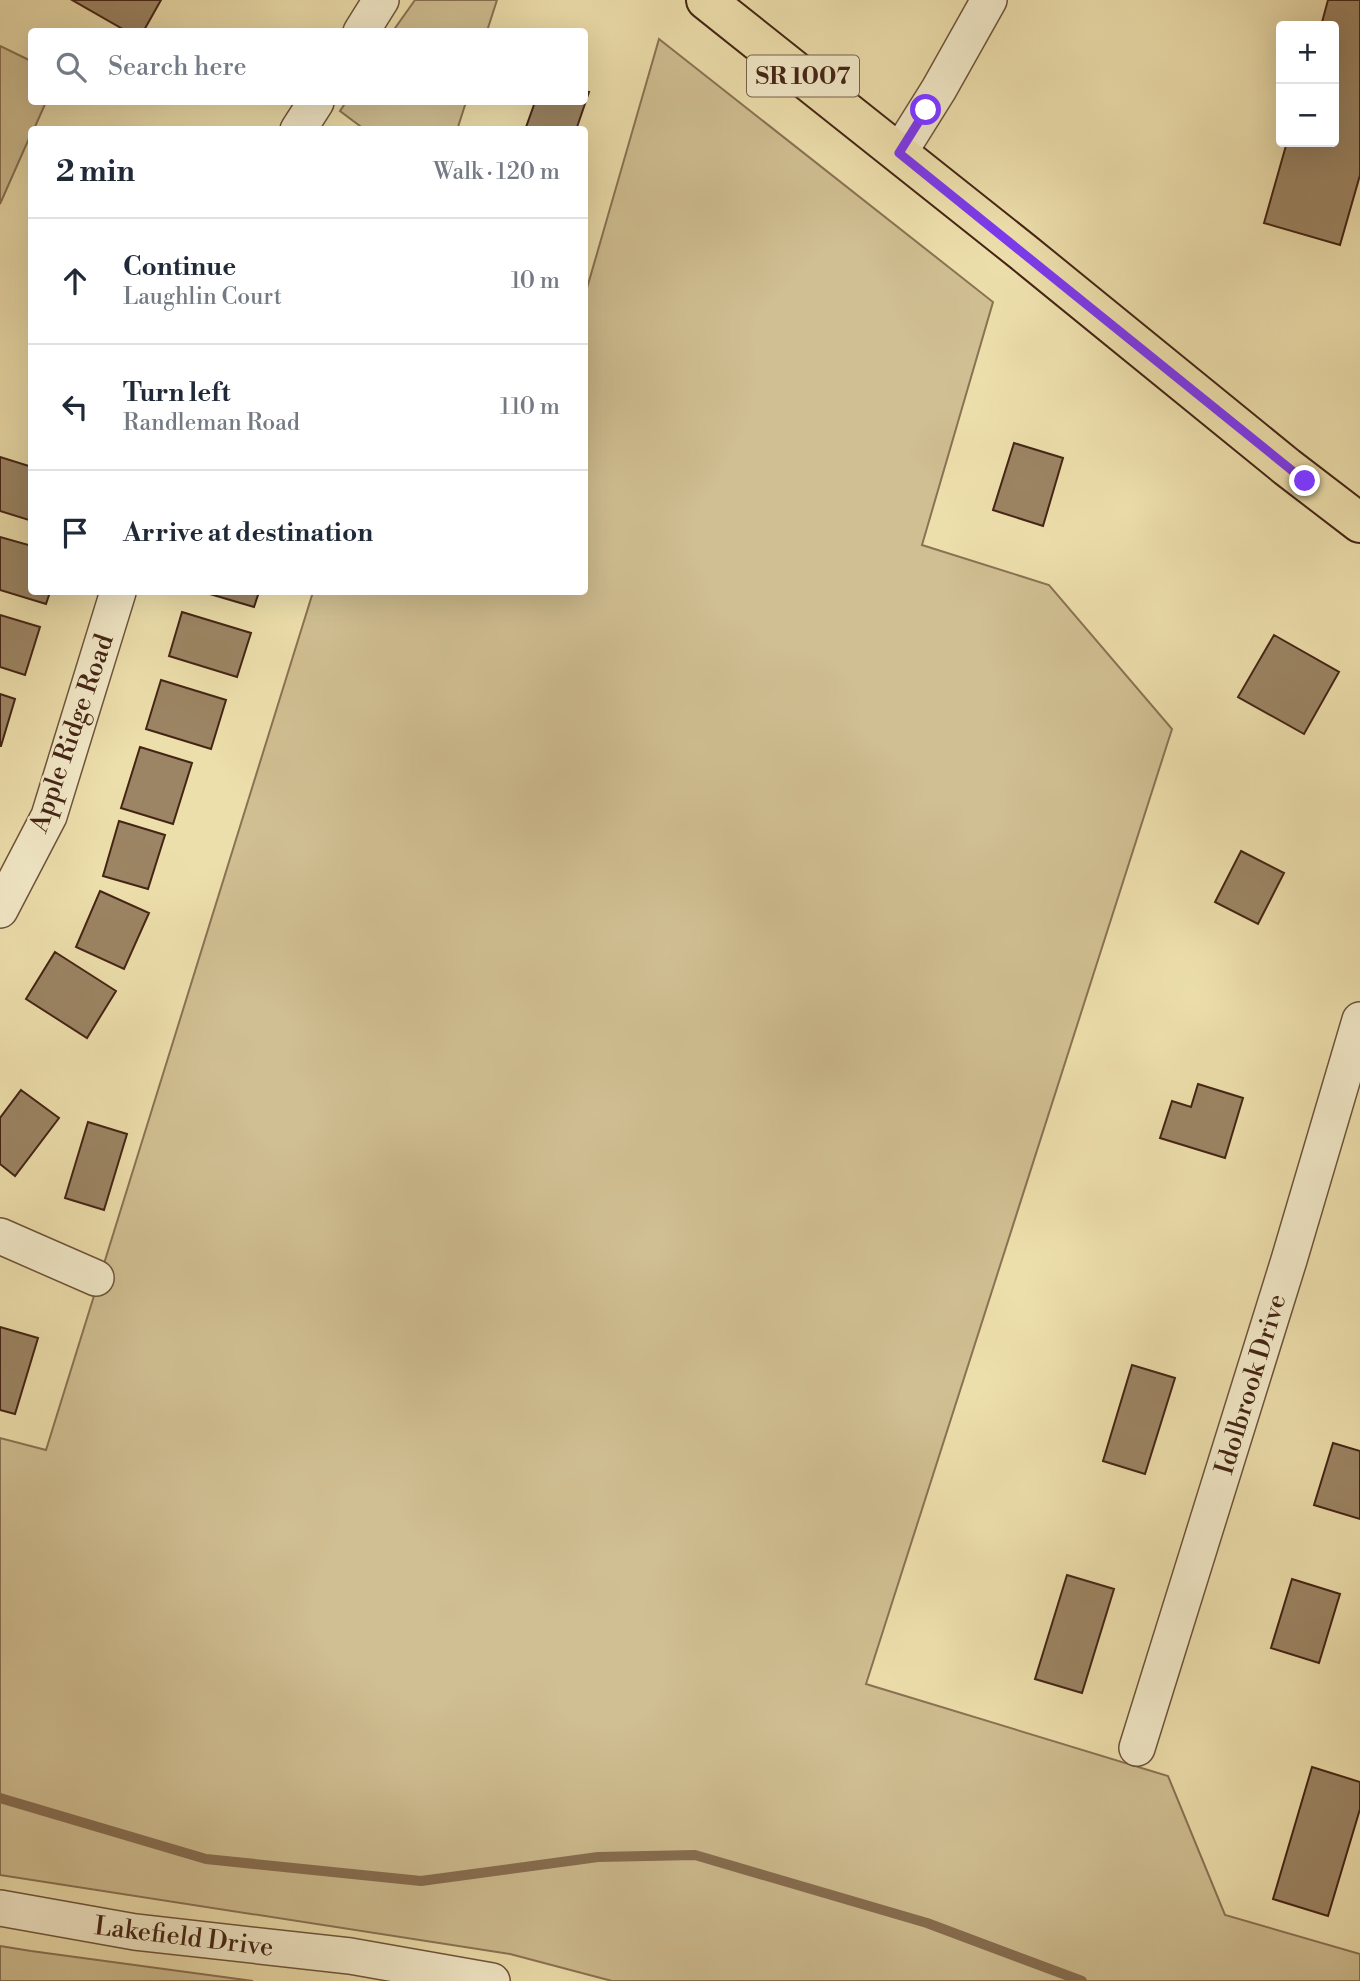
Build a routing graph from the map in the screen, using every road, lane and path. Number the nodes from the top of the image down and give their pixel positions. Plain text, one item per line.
1 (381, 0) edge
2 (706, 0) edge
3 (989, 0) edge
4 (364, 28) edge
5 (314, 105) edge
6 (301, 126) edge
7 (899, 153) junction
8 (1360, 523) edge
9 (117, 595) edge
10 (0, 910) edge
11 (1360, 1020) edge
12 (0, 1236) edge
13 (96, 1278) dead end
14 (1137, 1748) dead end
15 (0, 1909) edge
16 (492, 1981) edge

1 - 4 street
2 - 7 main road, SR 1007
3 - 7 street
5 - 6 street
7 - 8 main road, SR 1007
9 - 10 street, Apple Ridge Road
11 - 14 street, Idolbrook Drive
12 - 13 street
15 - 16 street, Lakefield Drive

